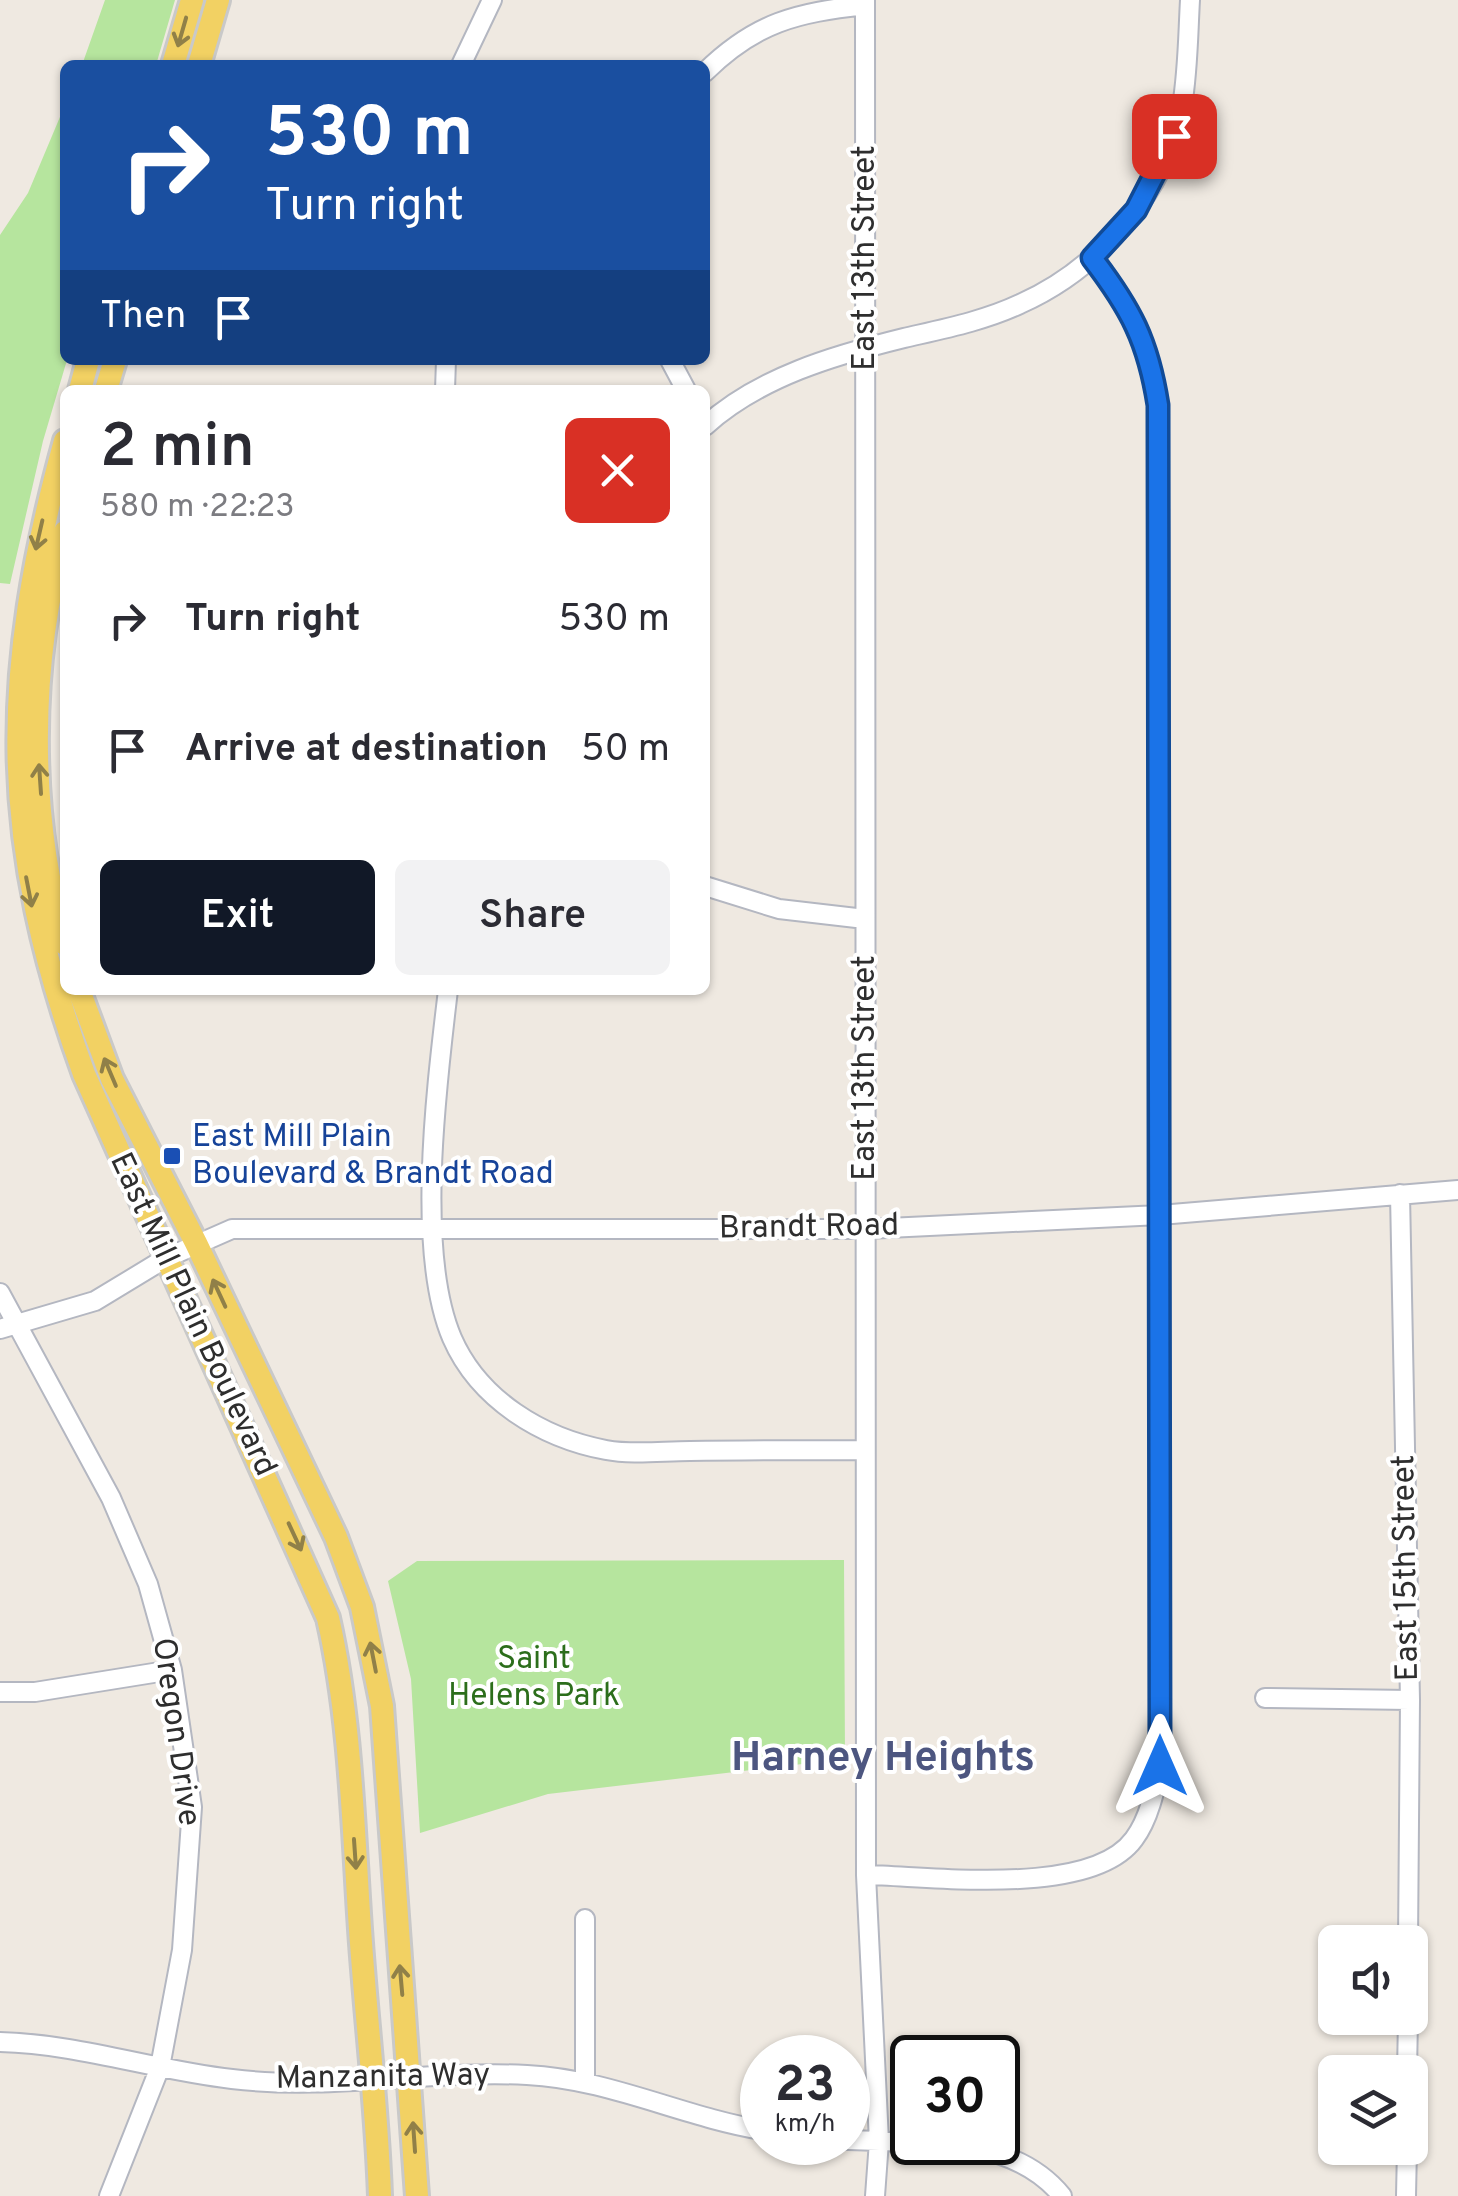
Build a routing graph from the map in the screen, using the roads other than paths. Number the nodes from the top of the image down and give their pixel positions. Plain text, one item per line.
1 (192, 0) edge
2 (218, 0) edge
3 (492, 0) edge
4 (1190, 0) edge
5 (865, 3) edge
6 (174, 60) edge
7 (201, 60) edge
8 (464, 60) edge
9 (710, 67) edge
10 (1092, 258) junction
11 (866, 348) junction
12 (710, 420) edge
13 (60, 458) edge
14 (60, 559) edge
15 (710, 888) edge
16 (60, 919) edge
17 (865, 919) junction
18 (81, 995) edge
19 (447, 995) edge
20 (1458, 1190) edge
21 (1400, 1194) junction
22 (1160, 1216) junction
23 (434, 1228) junction
24 (868, 1228) junction
25 (196, 1243) junction
26 (166, 1258) junction
27 (0, 1293) edge
28 (8, 1327) edge
29 (865, 1450) junction
30 (172, 1670) junction
31 (0, 1692) edge
32 (1265, 1698) dead end
33 (1410, 1700) junction
34 (866, 1874) junction
35 (585, 1919) dead end
36 (1408, 1925) edge
37 (0, 2042) edge
38 (160, 2067) junction
39 (410, 2078) junction
40 (376, 2079) junction
41 (585, 2082) junction
42 (740, 2124) edge
43 (870, 2141) edge
44 (878, 2141) junction
45 (890, 2141) edge
46 (1020, 2163) edge
47 (1407, 2165) edge
48 (109, 2196) edge
49 (380, 2196) edge
50 (417, 2196) edge
51 (875, 2196) edge
52 (1062, 2196) edge
53 (1406, 2196) edge

1 -> 6 main road
2 - 7 main road
3 - 8 street
4 - 10 street
5 - 9 street
5 - 11 street, East 13th Street
10 - 11 street
10 - 22 street
11 - 12 street
11 - 17 street, East 13th Street
13 -> 26 main road, East Mill Plain Boulevard
16 -> 14 main road
15 - 17 street
17 - 24 street, East 13th Street
25 -> 18 main road, East Mill Plain Boulevard
19 - 23 street
20 - 21 street, Brandt Road
21 - 22 street, Brandt Road
21 - 33 street, East 15th Street
22 - 24 street, Brandt Road
22 - 34 street
23 - 24 street, Brandt Road
23 - 25 street, Brandt Road
23 - 29 street
24 - 29 street, East 13th Street
25 - 26 street, Brandt Road
39 -> 25 main road, East Mill Plain Boulevard
26 - 28 street, Brandt Road
26 -> 40 main road, East Mill Plain Boulevard
27 - 28 street, Oregon Drive
28 - 30 street, Oregon Drive
29 - 34 street, East 13th Street
30 - 31 street
30 - 38 street, Oregon Drive
32 - 33 street
33 - 36 street, East 15th Street
34 - 44 street, East 13th Street
35 - 41 street
37 - 38 street, Manzanita Way
38 - 40 street, Manzanita Way
38 - 48 street, Oregon Drive
39 - 40 street, Manzanita Way
39 - 41 street, Manzanita Way
50 -> 39 main road, East Mill Plain Boulevard
40 - 49 main road, East Mill Plain Boulevard
41 - 42 street, Manzanita Way
43 - 44 street
44 - 45 street
44 - 51 street, East 13th Street
46 - 52 street
47 - 53 street

